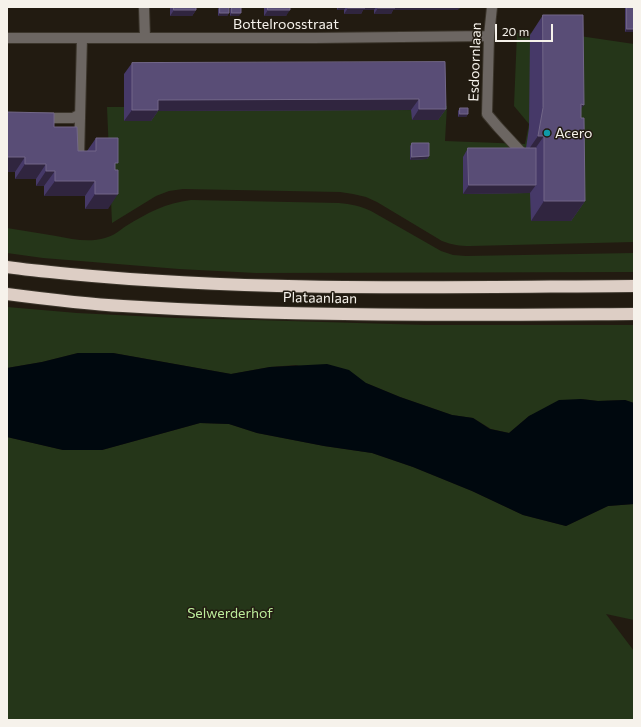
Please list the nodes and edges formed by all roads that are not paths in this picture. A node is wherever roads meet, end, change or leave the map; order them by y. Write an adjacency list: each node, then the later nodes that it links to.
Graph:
1 (144, 7): 6 (street)
2 (492, 7): 3 (street, Esdoornlaan)
3 (489, 36): 6 (street, Bottelroosstraat); 9 (street, Esdoornlaan)
4 (7, 38): 5 (street, Bottelroosstraat)
5 (82, 38): 6 (street, Bottelroosstraat); 7 (street)
6 (145, 38)
7 (80, 114): 8 (street); 10 (street)
8 (29, 118)
9 (522, 153)
10 (79, 158)
11 (7, 267): 12 (highway, Plataanlaan)
12 (634, 286)
13 (7, 294): 14 (highway, Plataanlaan)
14 (634, 314)

